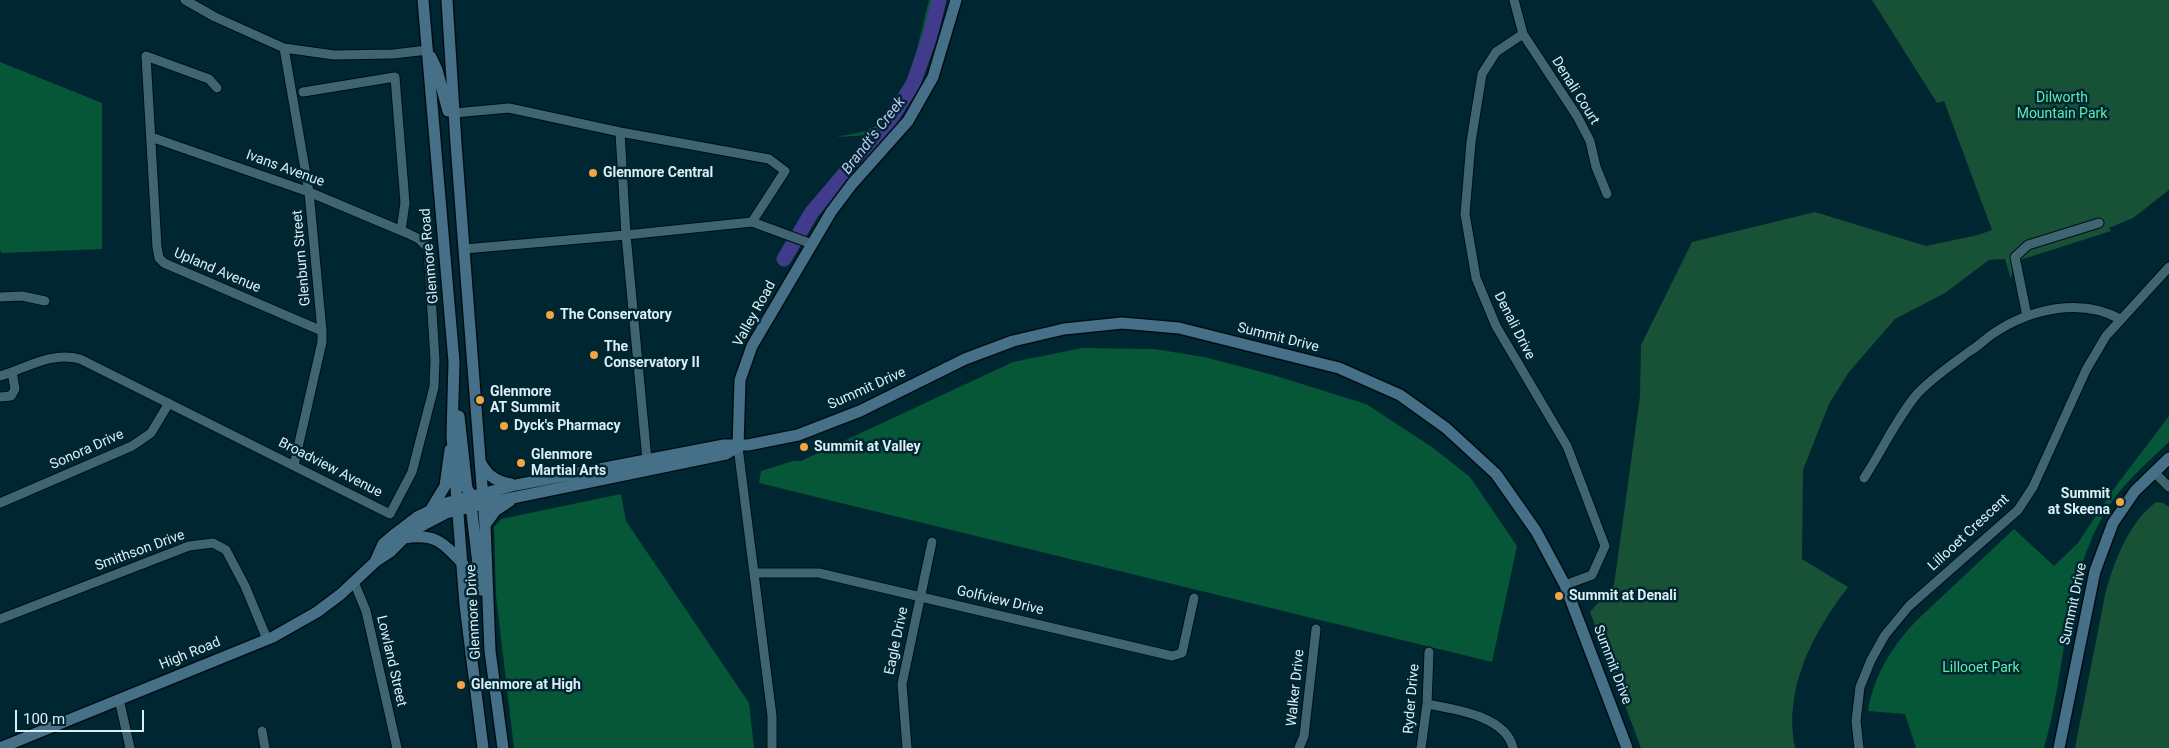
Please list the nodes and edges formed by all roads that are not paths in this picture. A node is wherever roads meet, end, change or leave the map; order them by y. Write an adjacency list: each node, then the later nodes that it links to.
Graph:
1 (185, 0): 7 (street)
2 (423, 0): 8 (main road, Glenmore Road)
3 (447, 0): 11 (main road)
4 (956, 0): 21 (main road, Valley Road)
5 (1514, 0): 6 (street)
6 (1523, 34): 16 (street, Denali Court); 56 (street, Denali Drive)
7 (284, 48): 8 (street); 15 (street, Glenburn Street)
8 (428, 50): 14 (main road); 29 (main road, Glenmore Road)
9 (217, 88): 13 (street)
10 (303, 92): 19 (street)
11 (454, 112): 12 (street); 14 (main road)
12 (620, 132): 17 (street); 20 (street)
13 (150, 137): 15 (street, Ivans Avenue); 28 (street, Upland Avenue)
14 (456, 144): 22 (main road)
15 (309, 192): 19 (street, Ivans Avenue); 28 (street, Glenburn Street)
16 (1607, 194)
17 (752, 222): 20 (street); 21 (street)
18 (2099, 223): 26 (street)
19 (405, 232): 39 (street, Broadview Avenue)
20 (626, 235): 22 (street); 38 (street)
21 (812, 244): 35 (main road, Valley Road)
22 (464, 249): 36 (main road)
23 (2169, 267): 27 (street, Lillooet Crescent)
24 (0, 297): 25 (street)
25 (44, 300)
26 (2027, 316): 27 (street); 41 (street)
27 (2120, 319): 79 (street, Lillooet Crescent)
28 (322, 331): 39 (street, Glenburn Street)
29 (454, 362): 34 (main road, Glenmore Road); 44 (main road)
30 (12, 372): 31 (street, Broadview Avenue); 32 (street); 33 (street, Broadview Avenue)
31 (0, 376)
32 (0, 397)
33 (169, 403): 39 (street, Broadview Avenue); 46 (street, Sonora Drive)
34 (452, 436): 47 (main road, Glenmore Road); 48 (main road)
35 (738, 447): 38 (main road, Summit Drive); 45 (main road, Summit Drive); 54 (street, Valley Road); 56 (main road, Summit Drive)
36 (478, 457): 42 (main road); 44 (main road)
37 (2169, 458): 40 (main road, Summit Drive)
38 (647, 460): 42 (main road, Summit Drive)
39 (294, 465)
40 (2154, 472): 43 (street); 80 (main road, Summit Drive)
41 (1864, 478)
42 (516, 484): 44 (main road, Summit Drive)
43 (2169, 487)
44 (479, 497): 45 (main road, Summit Drive); 47 (main road, Summit Drive); 49 (main road, Glenmore Drive)
45 (518, 497): 49 (main road)
46 (0, 503)
47 (462, 505): 48 (main road, High Road); 50 (main road, High Road); 53 (main road, Glenmore Drive); 62 (main road)
48 (431, 509): 52 (main road, High Road)
49 (485, 526): 62 (main road, Glenmore Drive)
50 (403, 539): 52 (main road, High Road); 53 (main road)
51 (932, 542): 57 (street, Eagle Drive)
52 (375, 562): 55 (main road, High Road)
53 (463, 564): 71 (main road, Glenmore Drive)
54 (754, 573): 57 (street, Golfview Drive); 73 (street, Valley Road)
55 (354, 582): 61 (main road, High Road); 70 (street, Lowland Street)
56 (1565, 586): 78 (main road, Summit Drive)
57 (921, 597): 58 (street, Golfview Drive); 74 (street, Eagle Drive)
58 (1194, 598)
59 (0, 619): 61 (street, Smithson Drive)
60 (1316, 629): 75 (street, Walker Drive)
61 (267, 639): 64 (main road, High Road)
62 (490, 651): 72 (main road, Glenmore Drive)
63 (1429, 652): 65 (street, Ryder Drive)
64 (119, 699): 67 (main road, High Road); 68 (street)
65 (1427, 704): 76 (street, Ryder Drive); 77 (street)
66 (262, 731): 69 (street)
67 (0, 748)
68 (130, 748)
69 (265, 748)
70 (397, 748)
71 (483, 748)
72 (503, 748)
73 (772, 748)
74 (906, 748)
75 (1299, 748)
76 (1421, 748)
77 (1513, 748)
78 (1627, 748)
79 (1859, 748)
80 (2058, 748)

